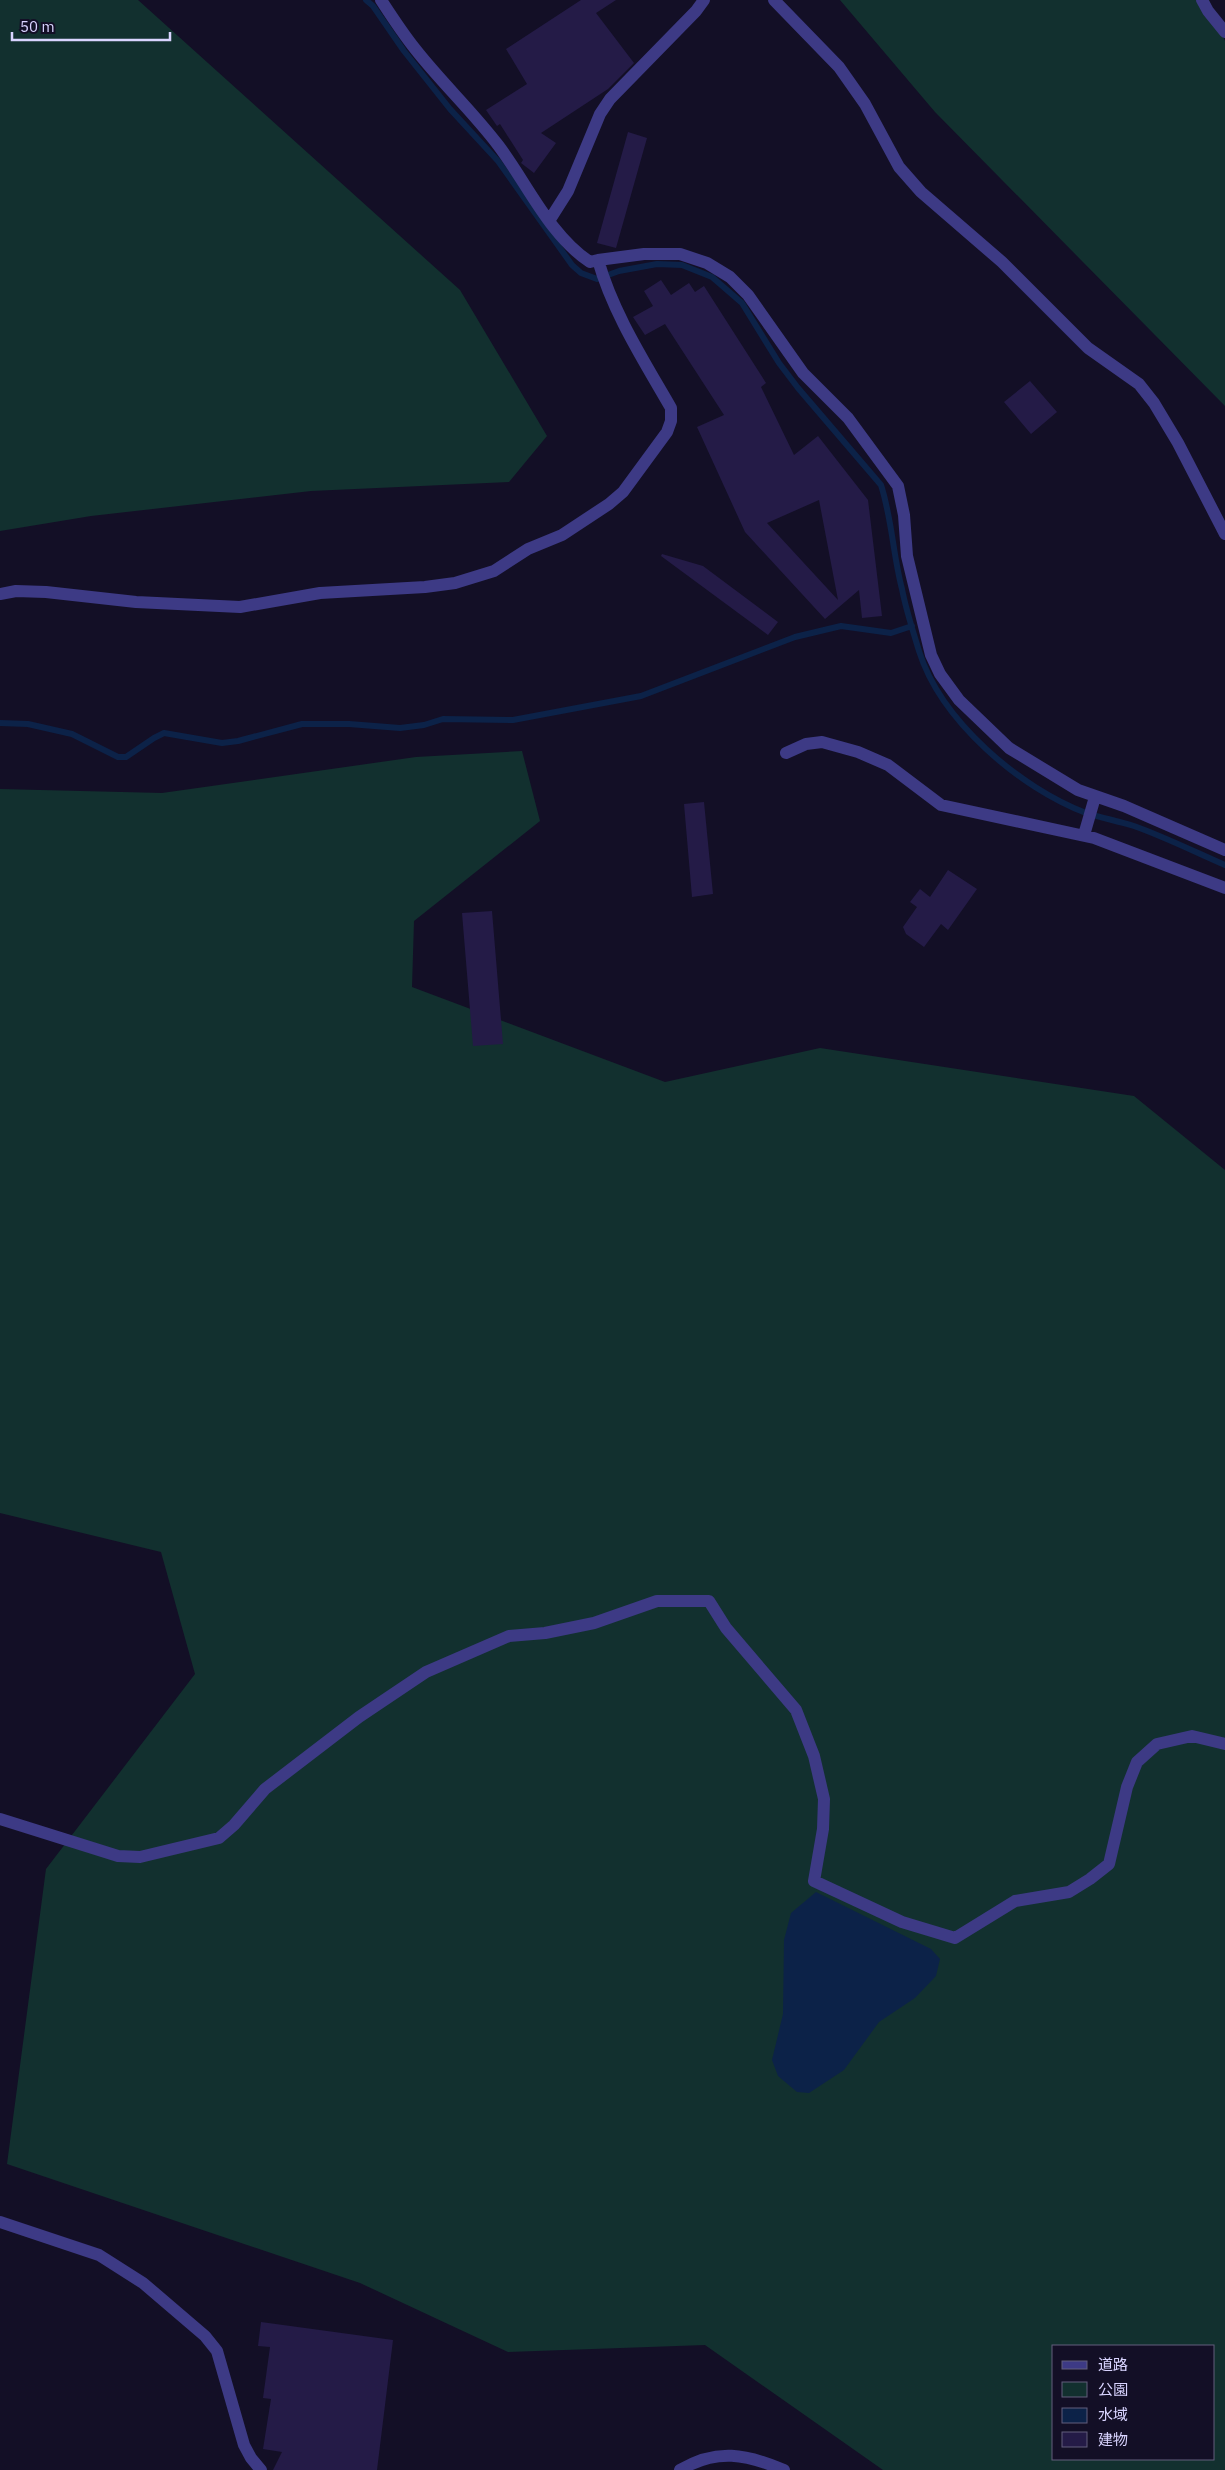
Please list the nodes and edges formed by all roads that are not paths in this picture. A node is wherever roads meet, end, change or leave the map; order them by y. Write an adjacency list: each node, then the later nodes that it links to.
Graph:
1 (380, 0): 6 (street)
2 (704, 0): 6 (street)
3 (774, 0): 8 (street)
4 (1202, 0): 5 (street)
5 (1225, 32)
6 (549, 221): 7 (street)
7 (599, 266): 9 (street); 11 (street)
8 (1225, 534)
9 (0, 594)
10 (786, 753): 12 (street)
11 (1094, 802): 12 (street); 13 (street)
12 (1084, 835): 14 (street)
13 (1225, 850)
14 (1225, 888)
15 (1225, 1744): 16 (street)
16 (0, 1819)
17 (0, 2222): 18 (street)
18 (261, 2470)
19 (680, 2470): 20 (street)
20 (784, 2470)

